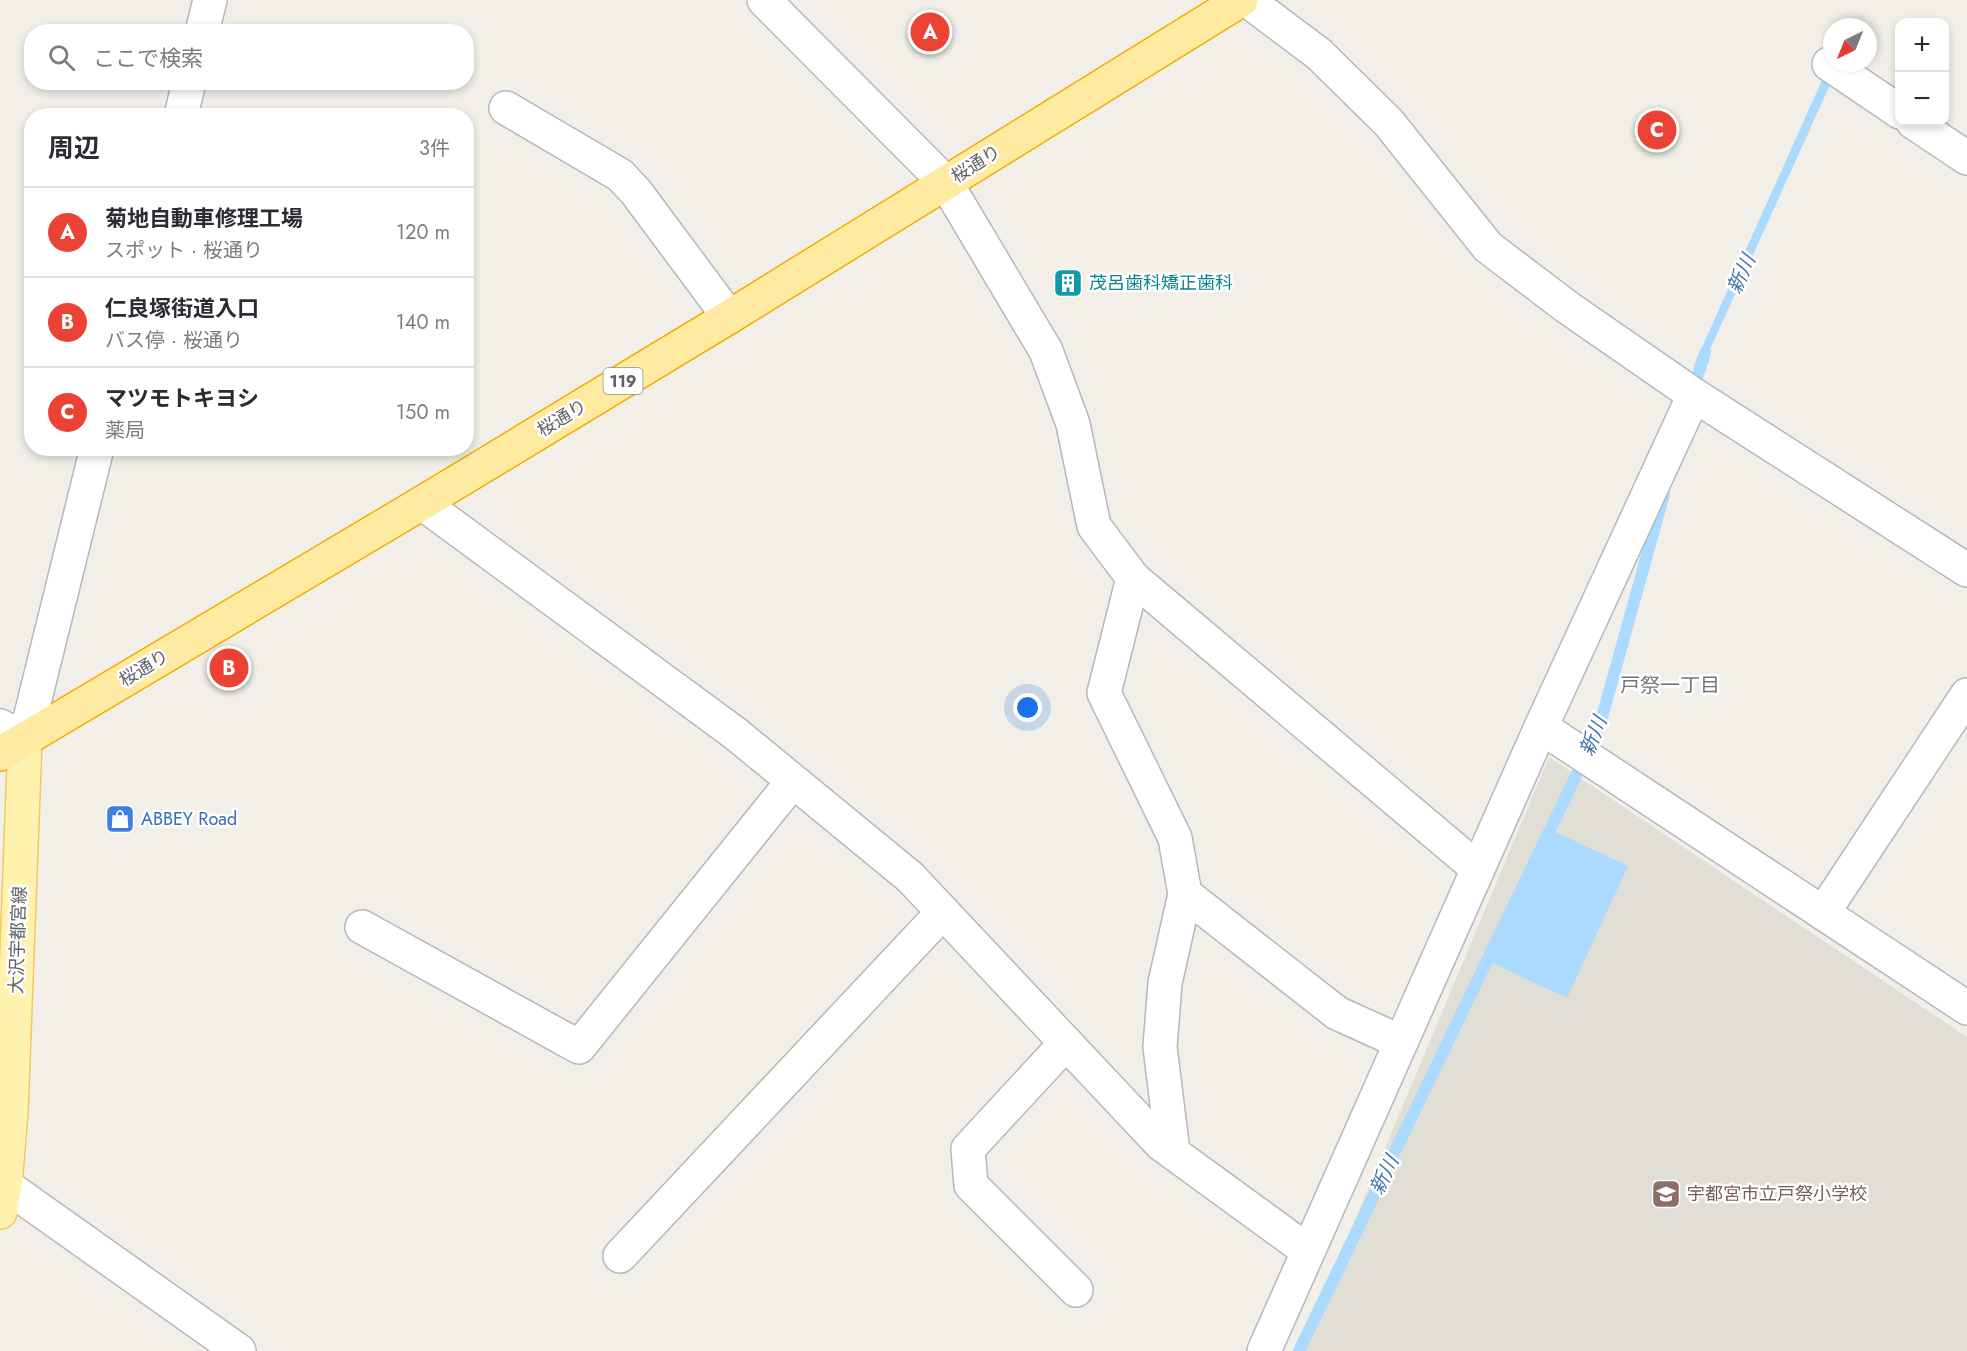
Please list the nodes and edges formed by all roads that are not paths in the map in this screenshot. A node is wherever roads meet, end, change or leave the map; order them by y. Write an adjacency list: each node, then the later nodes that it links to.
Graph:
1 (210, 0): 5 (street)
2 (764, 0): 13 (street)
3 (1242, 0): 13 (highway, 桜通り / 119)
4 (1247, 0): 15 (street)
5 (204, 24)
6 (1841, 72): 10 (street)
7 (187, 90): 8 (street)
8 (183, 108)
9 (506, 108): 14 (street)
10 (1895, 109)
11 (1919, 126): 12 (street)
12 (1967, 158)
13 (946, 183): 14 (highway, 桜通り / 119); 19 (street)
14 (729, 317): 17 (highway, 桜通り / 119)
15 (1694, 395): 18 (street); 21 (street)
16 (95, 456): 22 (street)
17 (422, 503): 22 (highway, 桜通り / 119); 23 (street)
18 (1967, 570)
19 (1133, 578): 24 (street); 25 (street)
20 (1967, 695): 27 (street)
21 (1541, 727): 24 (street); 27 (street)
22 (8, 740): 32 (main road, 大沢宇都宮線)
23 (794, 781): 26 (street); 28 (street)
24 (1478, 869): 30 (street)
25 (1185, 894): 30 (street); 33 (street)
26 (943, 912): 31 (street); 36 (street)
27 (1823, 914): 29 (street)
28 (362, 927)
29 (1967, 1008)
30 (1401, 1042): 35 (street)
31 (1066, 1043): 33 (street); 37 (street)
32 (6, 1110): 34 (main road, 大沢宇都宮線)
33 (1173, 1152): 35 (street)
34 (2, 1199): 38 (street)
35 (1308, 1251): 39 (street)
36 (620, 1256)
37 (1076, 1290)
38 (239, 1351)
39 (1264, 1351)

